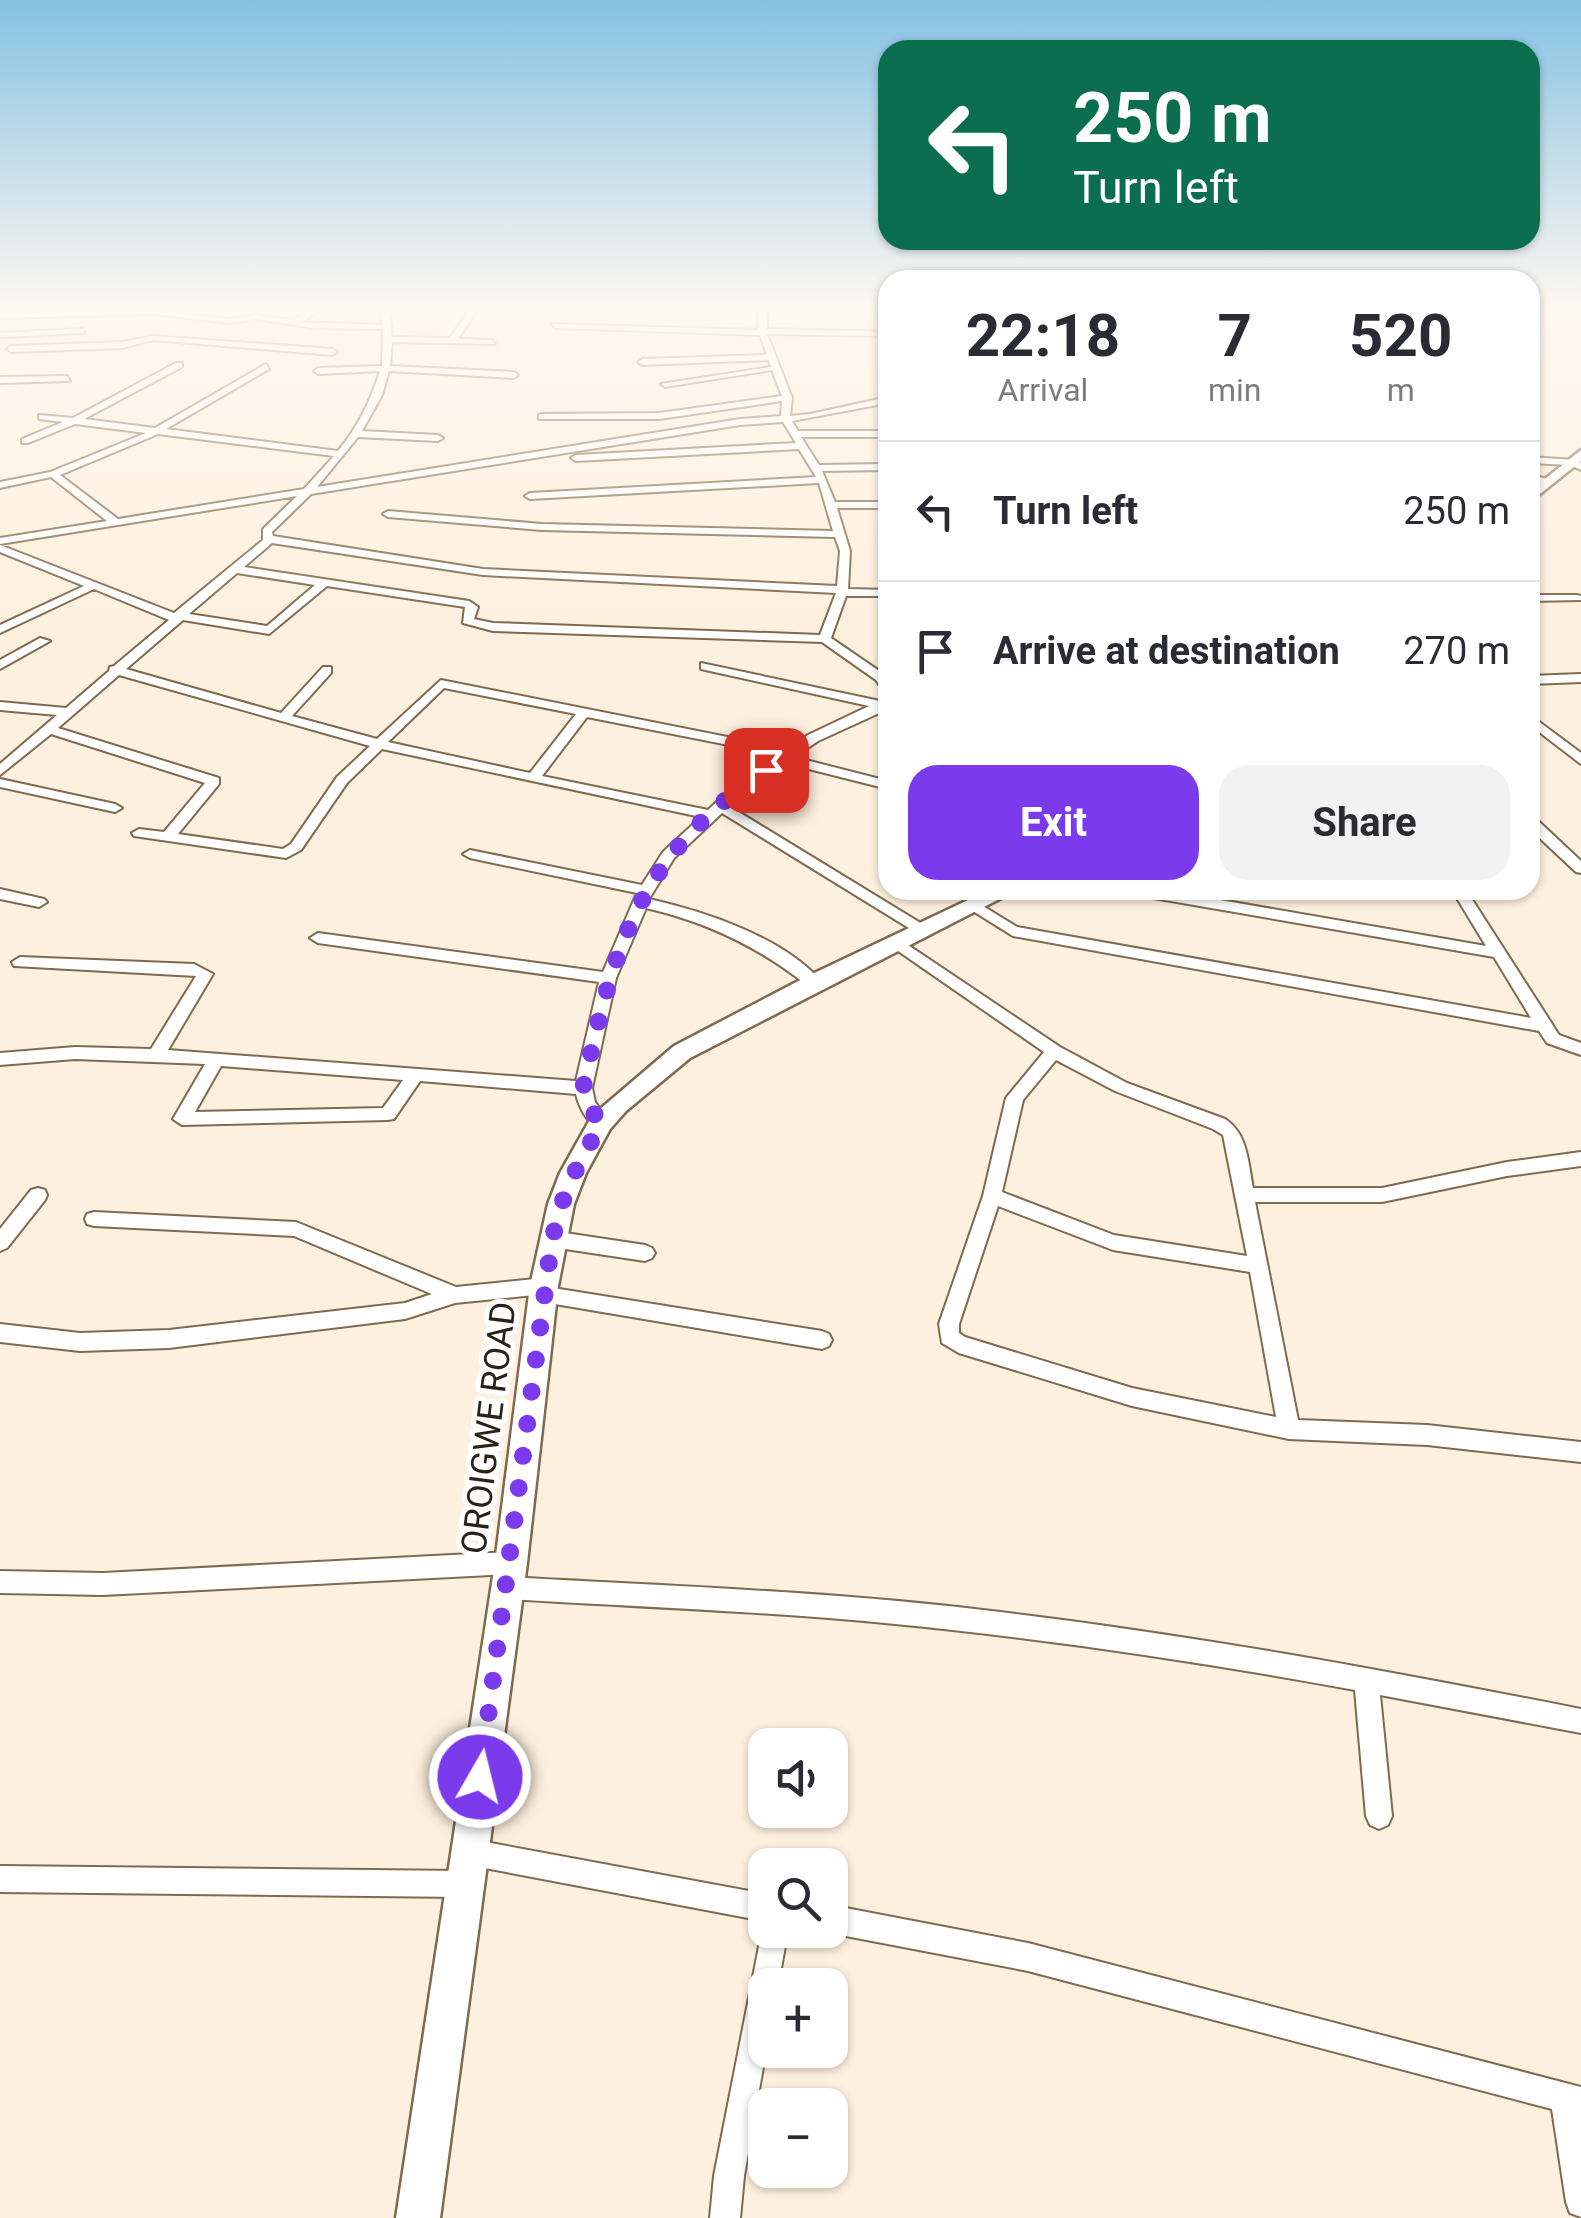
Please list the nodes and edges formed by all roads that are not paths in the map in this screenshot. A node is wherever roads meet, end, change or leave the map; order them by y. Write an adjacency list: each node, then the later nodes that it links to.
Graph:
1 (92, 412): 10 (street)
2 (189, 412): 11 (street)
3 (366, 412): 12 (street)
4 (692, 412): 7 (street)
5 (786, 412): 9 (street)
6 (839, 412): 9 (street)
7 (542, 416)
8 (42, 417): 10 (street)
9 (785, 418): 13 (street); 30 (street)
10 (72, 422): 11 (street); 16 (street)
11 (153, 432): 18 (street); 24 (street)
12 (356, 434): 15 (street); 18 (street)
13 (794, 434): 14 (street); 17 (street)
14 (878, 434)
15 (438, 438)
16 (25, 441)
17 (801, 446): 19 (street); 23 (street)
18 (342, 454): 30 (street)
19 (576, 458)
20 (1540, 460): 21 (street)
21 (1578, 461): 27 (street)
22 (878, 466): 23 (street)
23 (815, 468): 25 (street)
24 (54, 474): 28 (street); 35 (street)
25 (823, 480): 31 (street); 32 (street)
26 (1540, 480): 27 (street)
27 (1548, 482): 29 (street)
28 (0, 485)
29 (1540, 489)
30 (310, 491): 35 (street); 37 (street)
31 (530, 496)
32 (833, 505): 33 (street); 36 (street)
33 (878, 505)
34 (388, 514): 36 (street)
35 (113, 520): 38 (street)
36 (840, 534): 43 (street)
37 (269, 539): 40 (street); 43 (street)
38 (0, 541)
39 (0, 548): 42 (street)
40 (233, 568): 41 (street); 47 (street)
41 (324, 582): 47 (street); 49 (street)
42 (90, 587): 47 (street); 48 (street)
43 (842, 592): 44 (street); 49 (street)
44 (878, 593)
45 (1540, 598): 46 (street)
46 (1578, 598)
47 (176, 617): 53 (street)
48 (0, 629)
49 (825, 638): 55 (street)
50 (44, 641): 51 (street)
51 (0, 665)
52 (704, 666): 58 (street)
53 (114, 670): 61 (street); 63 (street)
54 (327, 670): 63 (street)
55 (878, 677)
56 (1581, 678): 57 (street)
57 (1540, 680)
58 (878, 699)
59 (878, 705): 67 (street)
60 (0, 706): 61 (street)
61 (66, 712): 65 (street)
62 (584, 712): 66 (street); 67 (street); 70 (street)
63 (286, 716): 66 (street)
64 (1540, 727): 68 (street)
65 (47, 729): 69 (street); 77 (street)
66 (381, 744): 70 (street); 77 (street)
67 (787, 755): 71 (street); 74 (street)
68 (1581, 760)
69 (0, 772)
70 (534, 777): 74 (street)
71 (878, 782)
72 (0, 784): 73 (street)
73 (115, 808)
74 (715, 810): 81 (street); 87 (street)
75 (1540, 830): 79 (street)
76 (139, 832): 77 (street)
77 (168, 837)
78 (470, 854): 81 (street)
79 (1581, 869)
80 (0, 894): 85 (street)
81 (643, 896): 91 (street); 92 (street)
82 (985, 900): 86 (street, OROIGWE ROAD)
83 (1193, 900): 89 (street)
84 (1465, 900): 89 (street)
85 (39, 902)
86 (972, 906): 87 (street, OROIGWE ROAD); 93 (street)
87 (909, 936): 92 (street, OROIGWE ROAD); 95 (street)
88 (318, 938): 91 (street)
89 (1498, 953): 93 (street)
90 (20, 962): 96 (street)
91 (608, 978): 100 (street)
92 (814, 982): 101 (street, OROIGWE ROAD)
93 (1544, 1026): 94 (street)
94 (1581, 1050)
95 (1054, 1052): 103 (street); 105 (street)
96 (156, 1055): 97 (street); 98 (street)
97 (216, 1058): 99 (street); 99 (street)
98 (0, 1059)
99 (417, 1072): 100 (street)
100 (583, 1088): 101 (street)
101 (601, 1123): 107 (street, OROIGWE ROAD)
102 (1581, 1159): 103 (street)
103 (1246, 1194): 110 (street)
104 (38, 1195): 108 (street)
105 (992, 1196): 110 (street); 115 (street)
106 (94, 1219): 112 (street)
107 (552, 1239): 109 (street); 111 (street, OROIGWE ROAD)
108 (0, 1243)
109 (644, 1253)
110 (1257, 1266): 115 (street)
111 (544, 1290): 112 (street); 114 (street); 117 (street, OROIGWE ROAD)
112 (455, 1295): 113 (street)
113 (0, 1333)
114 (822, 1340)
115 (1289, 1430): 116 (street)
116 (1581, 1452)
117 (509, 1576): 118 (street); 119 (street); 122 (street, OROIGWE ROAD)
118 (0, 1582)
119 (1366, 1679): 120 (street); 121 (street)
120 (1581, 1721)
121 (1380, 1816)
122 (468, 1852): 124 (street, OROIGWE ROAD); 125 (street)
123 (0, 1879): 124 (street)
124 (463, 1884): 130 (street, OROIGWE ROAD)
125 (748, 1905)
126 (848, 1922): 128 (street)
127 (771, 1948): 131 (street)
128 (1573, 2100): 129 (street)
129 (1581, 2202)
130 (418, 2218)
131 (724, 2218)

